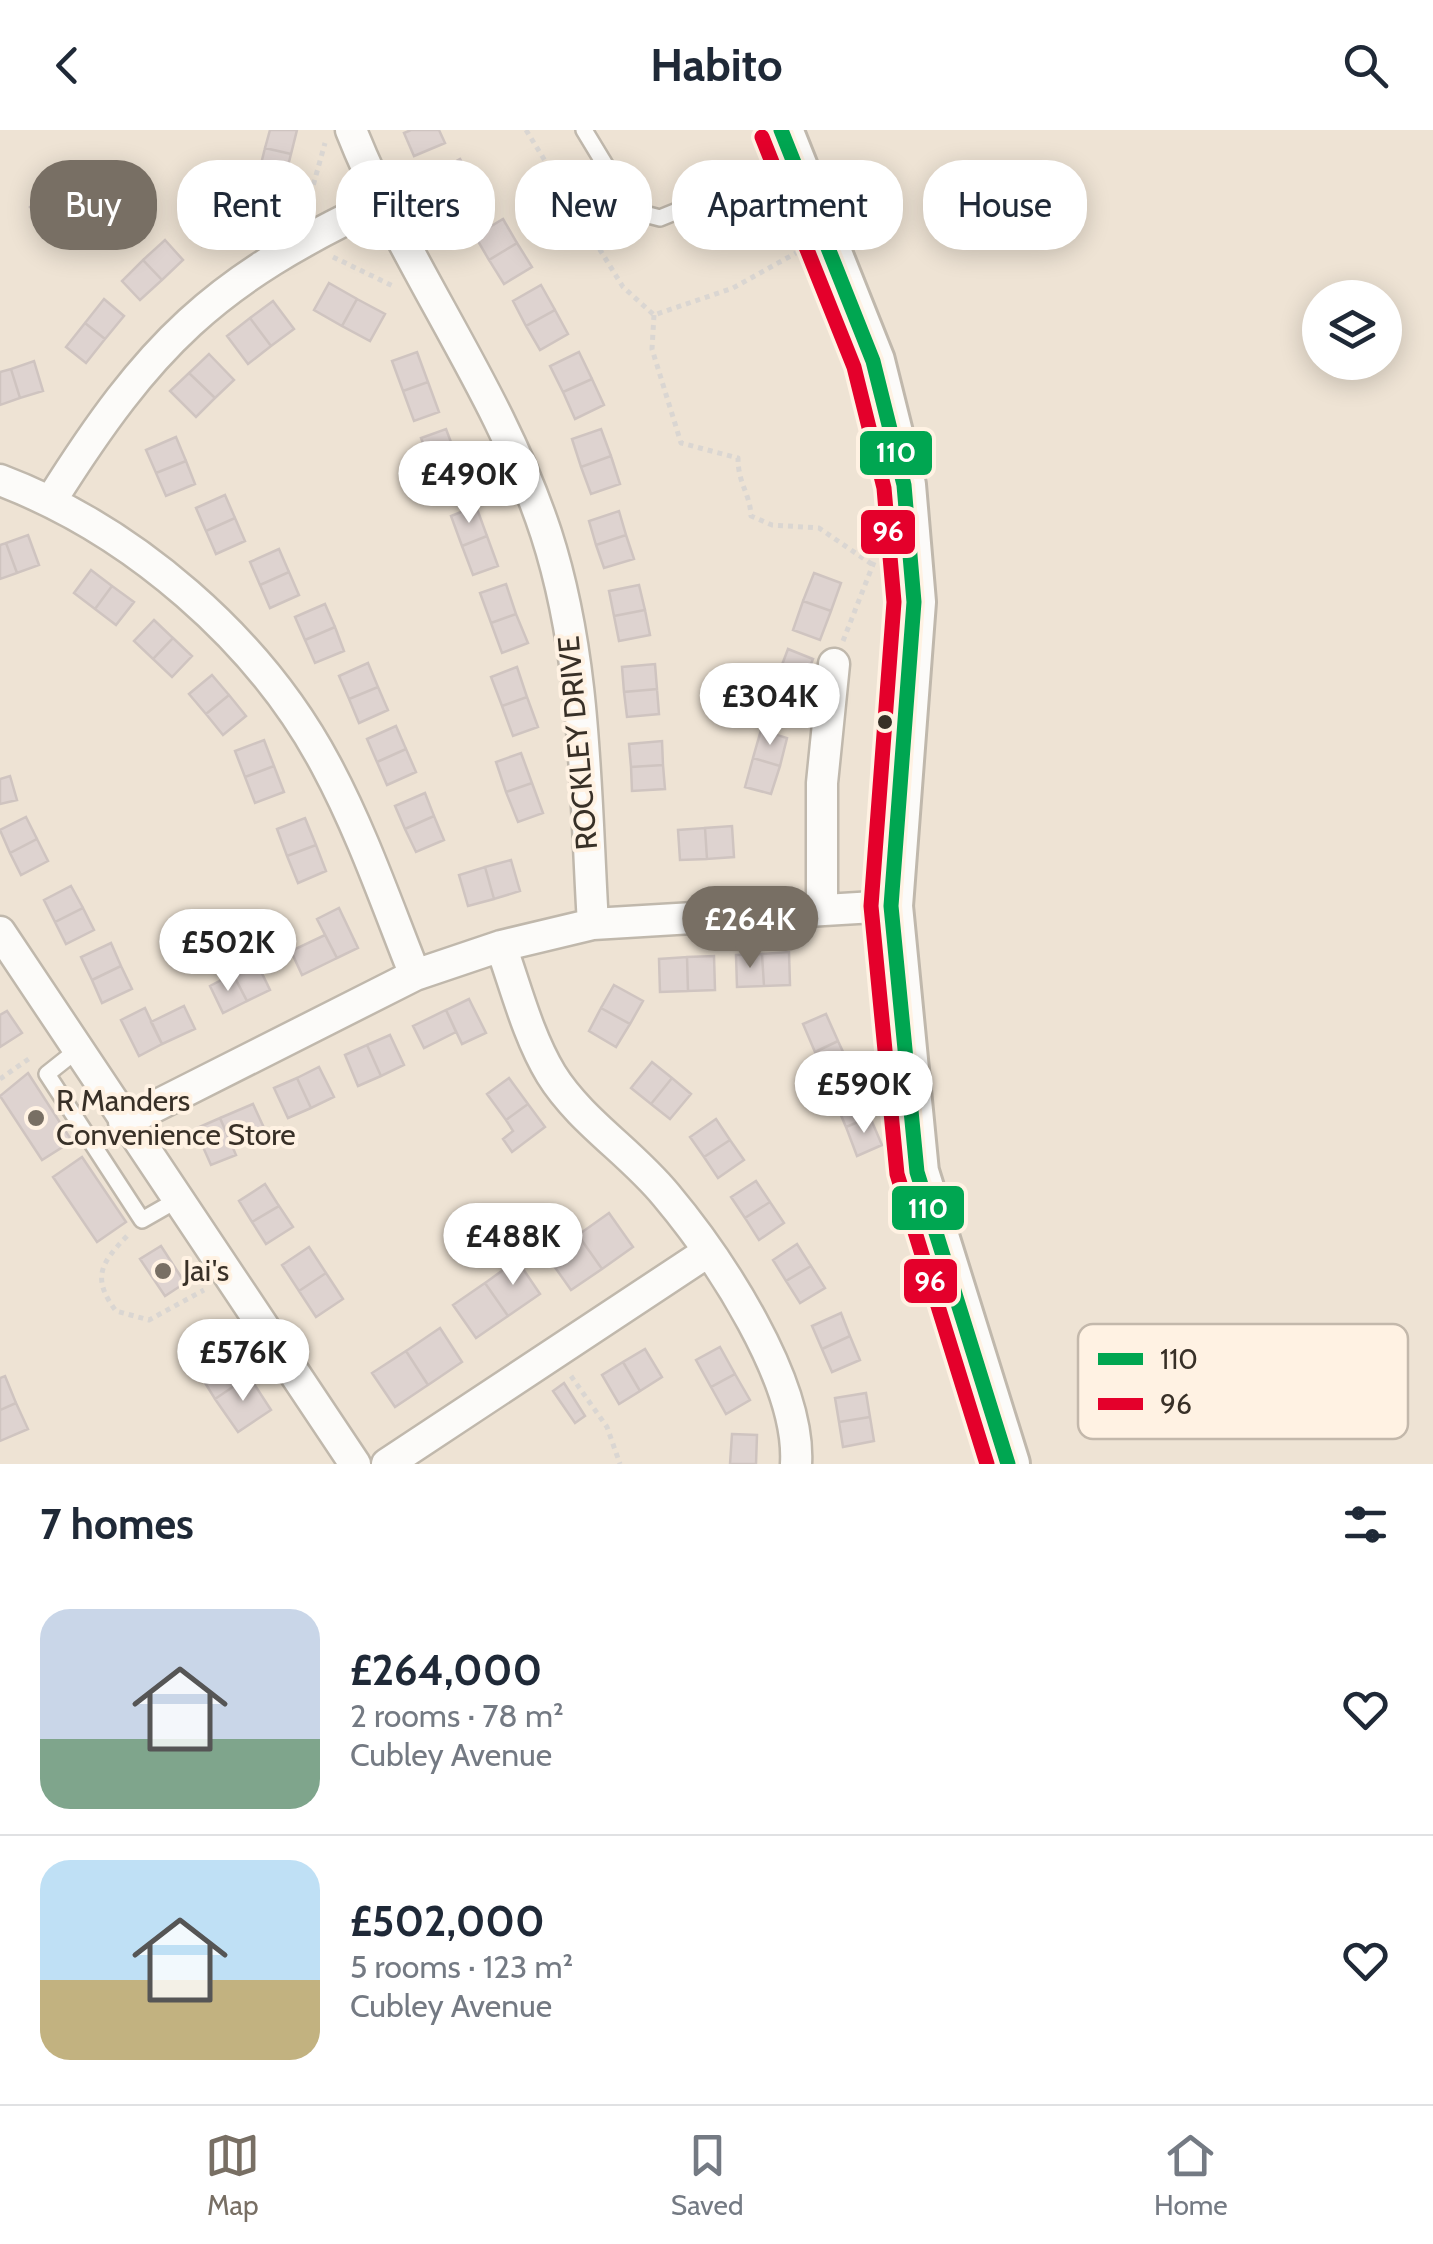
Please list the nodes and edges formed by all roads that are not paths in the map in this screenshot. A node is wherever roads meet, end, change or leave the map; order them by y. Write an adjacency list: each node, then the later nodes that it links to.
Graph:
1 (352, 130): 4 (street, ROCKLEY DRIVE)
2 (584, 130): 3 (lane)
3 (788, 147): 10 (street)
4 (364, 160)
5 (336, 223): 8 (street)
6 (406, 250): 12 (street, ROCKLEY DRIVE)
7 (0, 480): 8 (street)
8 (52, 500): 15 (street)
9 (834, 664): 11 (street)
10 (890, 906): 11 (street); 23 (street)
11 (822, 909): 12 (street)
12 (593, 924): 14 (street)
13 (0, 932): 16 (street)
14 (502, 946): 15 (street); 19 (street)
15 (415, 975): 17 (street)
16 (76, 1051): 17 (street); 18 (lane)
17 (124, 1122): 18 (street)
18 (177, 1200): 20 (street)
19 (706, 1253): 21 (street); 22 (street)
20 (356, 1464)
21 (387, 1464)
22 (796, 1464)
23 (1008, 1464)

